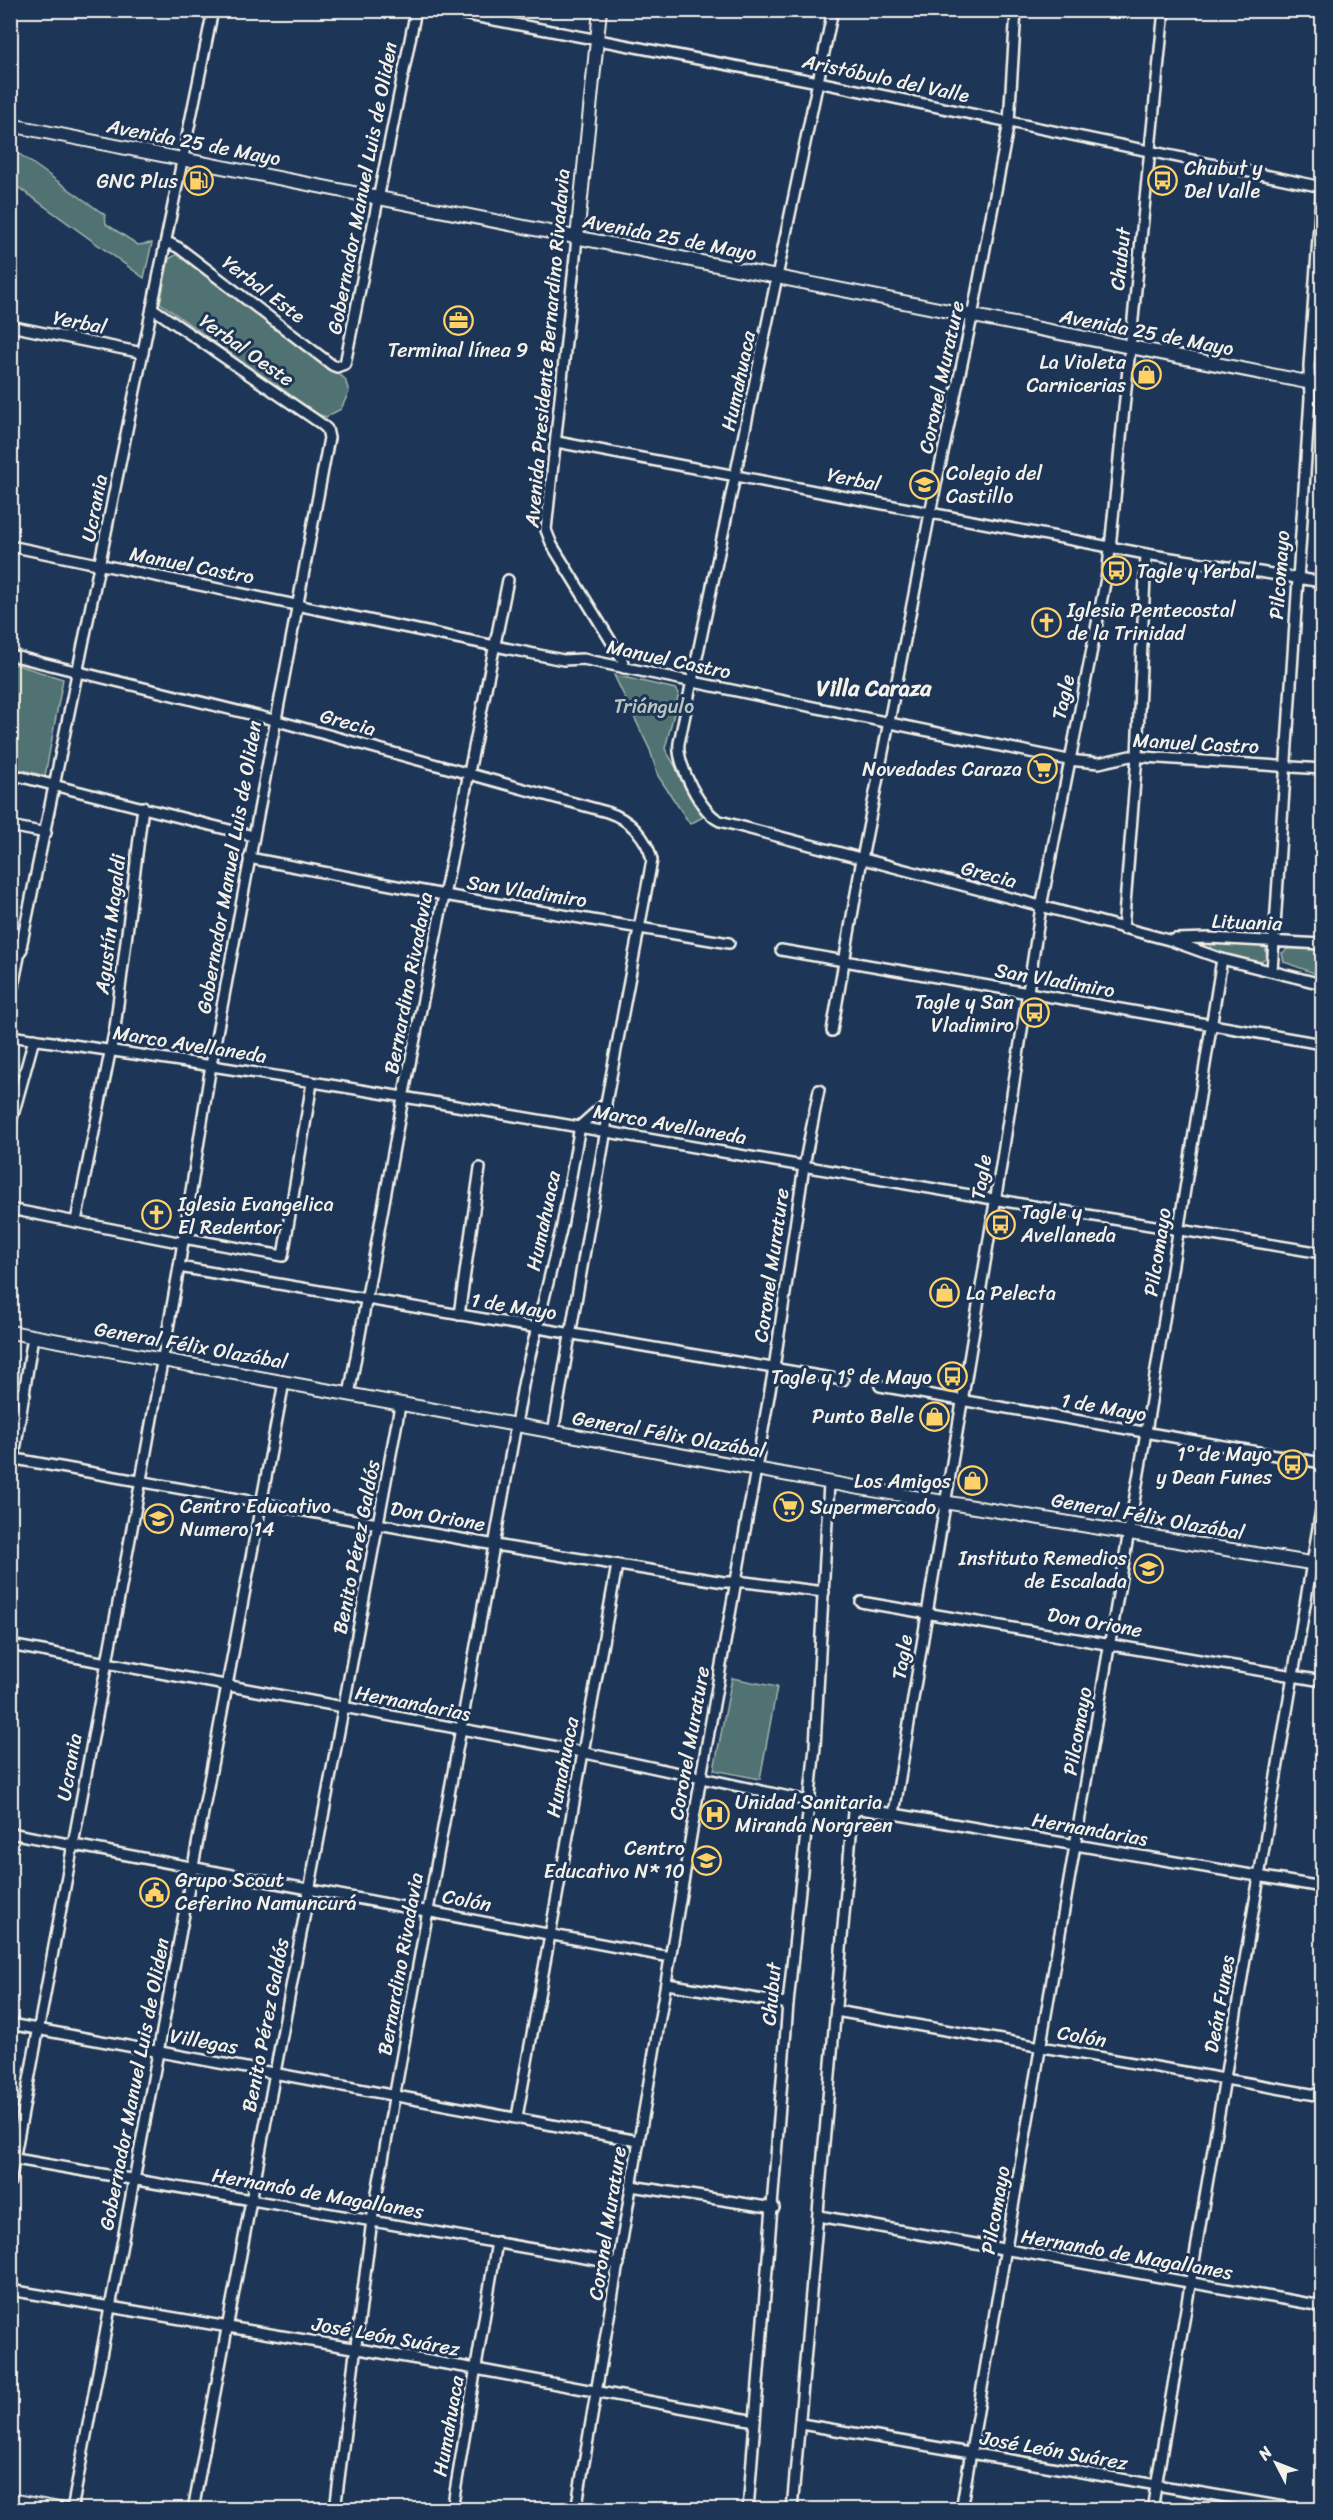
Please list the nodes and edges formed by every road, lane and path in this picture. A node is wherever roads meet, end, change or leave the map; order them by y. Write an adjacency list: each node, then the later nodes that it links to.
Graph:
1 (213, 10): 13 (street, Ucrania)
2 (416, 10): 16 (street, Gobernador Manuel Luis de Oliden)
3 (442, 10): 8 (street, Aristóbulo del Valle)
4 (600, 10): 8 (street, Avenida Presidente Bernardino Rivadavia)
5 (833, 10): 9 (street, Humahuaca)
6 (1016, 10): 10 (street, Coronel Murature)
7 (1164, 10): 12 (street, Chubut)
8 (597, 40): 9 (street, Aristóbulo del Valle); 17 (street, Avenida Presidente Bernardino Rivadavia)
9 (818, 82): 10 (street, Aristóbulo del Valle); 19 (street, Humahuaca)
10 (1009, 122): 12 (street, Aristóbulo del Valle); 21 (street, Coronel Murature)
11 (10, 125): 13 (street, Avenida 25 de Mayo)
12 (1151, 152): 15 (street, Aristóbulo del Valle); 23 (street, Chubut)
13 (183, 160): 16 (street, Avenida 25 de Mayo); 18 (street, Ucrania)
14 (1323, 182): 15 (street, Pilcomayo)
15 (1322, 187): 26 (street, Pilcomayo)
16 (378, 197): 17 (street, Avenida 25 de Mayo); 25 (street, Gobernador Manuel Luis de Oliden)
17 (577, 238): 19 (street, Avenida 25 de Mayo); 29 (street, Avenida Presidente Bernardino Rivadavia)
18 (167, 242): 20 (street, Ucrania); 25 (street, Yerbal Este)
19 (779, 278): 21 (street, Avenida 25 de Mayo); 30 (street, Humahuaca)
20 (152, 308): 24 (street, Ucrania); 28 (street, Yerbal Oeste)
21 (972, 317): 23 (street, Avenida 25 de Mayo); 31 (street, Coronel Murature)
22 (10, 327): 24 (street, Yerbal)
23 (1130, 348): 26 (street, Avenida 25 de Mayo); 33 (street, Chubut)
24 (143, 353): 35 (street, Ucrania)
25 (338, 367)
26 (1309, 383): 27 (street, Avenida 25 de Mayo); 36 (street, Pilcomayo)
27 (1323, 386)
28 (320, 423): 39 (street, Gobernador Manuel Luis de Oliden)
29 (557, 442): 30 (street, Yerbal); 42 (street, Avenida Presidente Bernardino Rivadavia)
30 (735, 474): 31 (street, Yerbal); 44 (street, Humahuaca)
31 (930, 513): 33 (street, Yerbal); 46 (street, Coronel Murature)
32 (10, 546): 35 (street, Manuel Castro)
33 (1111, 548): 34 (street, Yerbal); 49 (street, Tagle)
34 (1146, 554): 36 (street, Yerbal); 47 (street)
35 (100, 565): 39 (street, Manuel Castro); 43 (street, Ucrania)
36 (1296, 579): 38 (street, Yerbal); 50 (street, Pilcomayo)
37 (508, 580): 40 (street, Bernardino Rivadavia)
38 (1323, 582)
39 (296, 605): 40 (street, Manuel Castro); 45 (street, Gobernador Manuel Luis de Oliden)
40 (495, 645): 42 (street, Manuel Castro); 53 (street, Bernardino Rivadavia)
41 (10, 656): 43 (street, Grecia)
42 (624, 668): 44 (street, Manuel Castro)
43 (79, 672): 45 (street, Grecia); 54 (street, Ucrania)
44 (692, 684): 46 (street, Manuel Castro); 48 (street, Humahuaca)
45 (274, 720): 53 (street, Grecia); 58 (street, Gobernador Manuel Luis de Oliden)
46 (888, 723): 49 (street, Manuel Castro); 60 (street, Coronel Murature)
47 (1137, 756): 49 (street, Manuel Castro); 50 (street, Manuel Castro); 64 (street)
48 (678, 759): 60 (street, Grecia)
49 (1068, 760): 62 (street, Tagle)
50 (1287, 767): 51 (street, Manuel Castro); 66 (street, Pilcomayo)
51 (1323, 769)
52 (10, 774): 54 (street)
53 (469, 774): 61 (street, Bernardino Rivadavia); 63 (street, Grecia)
54 (56, 784): 55 (street); 57 (street, Ucrania)
55 (143, 807): 58 (street); 84 (street, Agustín Magaldi)
56 (10, 826): 57 (street)
57 (46, 833): 70 (street, Ucrania)
58 (253, 836): 59 (street, Gobernador Manuel Luis de Oliden)
59 (249, 858): 61 (street, San Vladimiro); 85 (street, Gobernador Manuel Luis de Oliden)
60 (861, 859): 62 (street, Grecia); 73 (street, Coronel Murature)
61 (444, 895): 63 (street, San Vladimiro); 88 (street, Bernardino Rivadavia)
62 (1041, 907): 64 (street, Grecia); 77 (street, Tagle)
63 (641, 927): 67 (street, San Vladimiro); 89 (street)
64 (1123, 929): 65 (street, Grecia)
65 (1169, 940): 66 (street, Lituania); 72 (street, Grecia)
66 (1275, 942): 68 (street, Lituania); 74 (street, Pilcomayo)
67 (729, 943)
68 (1323, 944)
69 (10, 945): 70 (street)
70 (22, 949): 76 (street, Ucrania)
71 (781, 950): 73 (street, San Vladimiro)
72 (1222, 958): 74 (street, Grecia); 79 (street, Pilcomayo)
73 (844, 962): 77 (street, San Vladimiro); 80 (street, Coronel Murature)
74 (1272, 971): 75 (street, Grecia)
75 (1323, 984)
76 (11, 990): 78 (street, Ucrania)
77 (1028, 994): 79 (street, San Vladimiro); 95 (street, Tagle)
78 (10, 1012)
79 (1212, 1024): 83 (street, San Vladimiro); 98 (street, Pilcomayo)
80 (832, 1031)
81 (10, 1036): 82 (street, Marco Avellaneda)
82 (34, 1039): 84 (street, Marco Avellaneda); 90 (street)
83 (1323, 1044)
84 (111, 1049): 85 (street, Marco Avellaneda); 97 (street, Agustín Magaldi)
85 (211, 1065): 86 (street, Marco Avellaneda); 99 (street, Gobernador Manuel Luis de Oliden)
86 (312, 1083): 88 (street, Marco Avellaneda); 99 (street)
87 (819, 1090): 93 (street, Coronel Murature)
88 (403, 1098): 91 (street, Marco Avellaneda); 102 (street, Bernardino Rivadavia)
89 (606, 1103): 91 (street); 92 (street)
90 (10, 1126)
91 (580, 1126): 92 (street, Marco Avellaneda); 104 (street, Humahuaca)
92 (606, 1130): 93 (street, Marco Avellaneda); 106 (street)
93 (804, 1166): 95 (street, Marco Avellaneda); 109 (street, Coronel Murature)
94 (480, 1168): 103 (street)
95 (995, 1199): 98 (street, Marco Avellaneda); 116 (street, Tagle)
96 (10, 1209): 97 (street)
97 (76, 1221): 99 (street)
98 (1179, 1229): 100 (street, Marco Avellaneda); 119 (street, Pilcomayo)
99 (183, 1240): 101 (street, Gobernador Manuel Luis de Oliden)
100 (1323, 1253)
101 (179, 1268): 102 (street, 1 de Mayo); 108 (street, Gobernador Manuel Luis de Oliden)
102 (368, 1299): 103 (street, 1 de Mayo); 115 (street, Bernardino Rivadavia)
103 (459, 1315): 104 (street, 1 de Mayo)
104 (537, 1329): 106 (street, 1 de Mayo); 118 (street, Humahuaca)
105 (10, 1332): 107 (street, General Félix Olazábal)
106 (572, 1334): 109 (street, 1 de Mayo); 120 (street)
107 (33, 1336): 108 (street, General Félix Olazábal); 114 (street)
108 (162, 1359): 111 (street, General Félix Olazábal); 124 (street, Ucrania)
109 (774, 1368): 110 (street, 1 de Mayo); 123 (street, Coronel Murature)
110 (843, 1380)
111 (284, 1382): 115 (street, General Félix Olazábal); 128 (street, Gobernador Manuel Luis de Oliden)
112 (880, 1386): 116 (street, 1 de Mayo)
113 (10, 1392): 114 (street)
114 (25, 1395): 121 (street)
115 (349, 1395): 117 (street, General Félix Olazábal)
116 (963, 1401): 119 (street, 1 de Mayo); 127 (street, Tagle)
117 (400, 1406): 118 (street, General Félix Olazábal); 130 (street, Benito Pérez Galdós)
118 (516, 1427): 120 (street, General Félix Olazábal); 132 (street, Bernardino Rivadavia)
119 (1146, 1432): 122 (street, 1 de Mayo); 131 (street, Pilcomayo)
120 (553, 1433): 123 (street, General Félix Olazábal)
121 (13, 1459): 124 (street, Don Orione); 125 (street)
122 (1323, 1463)
123 (756, 1469): 126 (street, General Félix Olazábal); 135 (street, Coronel Murature)
124 (141, 1480): 128 (street, Don Orione); 141 (street, Ucrania)
125 (10, 1483)
126 (829, 1483): 127 (street, General Félix Olazábal); 136 (street, Chubut)
127 (946, 1501): 131 (street, General Félix Olazábal); 138 (street, Tagle)
128 (261, 1502): 130 (street, Don Orione); 144 (street, Gobernador Manuel Luis de Oliden)
129 (1323, 1504): 134 (street, Deán Funes)
130 (379, 1524): 132 (street, Don Orione); 145 (street, Benito Pérez Galdós)
131 (1129, 1532): 134 (street, General Félix Olazábal); 139 (street, Pilcomayo)
132 (495, 1545): 133 (street, Don Orione); 146 (street, Bernardino Rivadavia)
133 (617, 1565): 135 (street, Don Orione); 147 (street, Humahuaca)
134 (1317, 1565): 142 (street, Deán Funes)
135 (736, 1582): 136 (street, Don Orione); 148 (street, Coronel Murature)
136 (824, 1592): 149 (street, Chubut)
137 (861, 1602): 138 (street, Don Orione)
138 (927, 1613): 139 (street, Don Orione); 150 (street, Tagle)
139 (1110, 1643): 142 (street, Don Orione); 153 (street, Pilcomayo)
140 (10, 1645): 141 (street, Hernandarias)
141 (106, 1662): 144 (street, Hernandarias); 152 (street, Ucrania)
142 (1292, 1675): 143 (street, Don Orione); 155 (street, Deán Funes)
143 (1323, 1681)
144 (226, 1685): 145 (street, Hernandarias); 154 (street, Gobernador Manuel Luis de Oliden)
145 (343, 1707): 146 (street, Hernandarias); 157 (street, Benito Pérez Galdós)
146 (459, 1731): 147 (street, Hernandarias); 158 (street, Bernardino Rivadavia)
147 (583, 1752): 148 (street, Hernandarias); 159 (street, Humahuaca)
148 (701, 1777): 149 (street, Hernandarias); 160 (street, Coronel Murature)
149 (808, 1801): 162 (street, Chubut)
150 (894, 1814): 153 (street, Hernandarias); 163 (street, Hernandarias)
151 (10, 1833): 152 (street, Colón)
152 (74, 1844): 154 (street, Colón); 165 (street, Ucrania)
153 (1076, 1845): 155 (street, Hernandarias); 166 (street, Pilcomayo)
154 (193, 1867): 157 (street, Colón); 167 (street, Gobernador Manuel Luis de Oliden)
155 (1259, 1876): 156 (street, Hernandarias); 169 (street, Deán Funes)
156 (1323, 1887)
157 (310, 1889): 158 (street, Colón); 168 (street, Benito Pérez Galdós)
158 (427, 1911): 159 (street, Colón); 170 (street, Bernardino Rivadavia)
159 (549, 1934): 160 (street, Colón); 172 (street, Humahuaca)
160 (670, 1957): 161 (street, Coronel Murature)
161 (667, 1984): 162 (street); 173 (street, Coronel Murature)
162 (788, 2004): 179 (street, Chubut)
163 (836, 2011): 166 (street, Colón); 180 (street)
164 (10, 2024): 165 (street, Villegas)
165 (38, 2030): 167 (street, Villegas); 174 (street, Ucrania)
166 (1041, 2047): 169 (street, Colón); 183 (street, Pilcomayo)
167 (159, 2052): 168 (street, Villegas); 175 (street, Gobernador Manuel Luis de Oliden)
168 (275, 2072): 170 (street, Villegas); 178 (street, Benito Pérez Galdós)
169 (1224, 2080): 171 (street, Colón); 185 (street, Deán Funes)
170 (396, 2095): 172 (street, Villegas); 181 (street, Bernardino Rivadavia)
171 (1323, 2096)
172 (517, 2117): 173 (street, Villegas)
173 (638, 2140): 177 (street, Coronel Murature)
174 (13, 2158): 175 (street, Hernando de Magallanes); 176 (street, Ucrania)
175 (134, 2180): 178 (street, Hernando de Magallanes); 187 (street, Gobernador Manuel Luis de Oliden)
176 (10, 2182)
177 (631, 2186): 179 (street); 184 (street, Coronel Murature)
178 (250, 2199): 181 (street, Hernando de Magallanes); 189 (street, Benito Pérez Galdós)
179 (774, 2208): 193 (street, Chubut)
180 (819, 2216): 183 (street, Hernando de Magallanes); 194 (street)
181 (372, 2220): 182 (street, Hernando de Magallanes); 190 (street, Bernardino Rivadavia)
182 (497, 2242): 184 (street, Hernando de Magallanes); 191 (street, Humahuaca)
183 (1006, 2251): 185 (street, Hernando de Magallanes); 195 (street, Pilcomayo)
184 (619, 2264): 192 (street, Coronel Murature)
185 (1189, 2284): 188 (street, Hernando de Magallanes); 196 (street, Deán Funes)
186 (10, 2290): 187 (street, José León Suárez)
187 (110, 2306): 189 (street, José León Suárez); 199 (street, Gobernador Manuel Luis de Oliden)
188 (1323, 2306)
189 (225, 2327): 190 (street, José León Suárez); 200 (street, Benito Pérez Galdós)
190 (356, 2349): 191 (street, José León Suárez); 201 (street, Bernardino Rivadavia)
191 (476, 2369): 192 (street, José León Suárez); 202 (street, Humahuaca)
192 (596, 2392): 193 (street, José León Suárez); 203 (street, Coronel Murature)
193 (756, 2421): 204 (street, Chubut)
194 (801, 2424): 195 (street, José León Suárez); 205 (street)
195 (971, 2454): 196 (street, José León Suárez); 206 (street, Pilcomayo)
196 (1156, 2486): 207 (street, Deán Funes); 208 (street, José León Suárez)
197 (10, 2500): 198 (street)
198 (65, 2510)
199 (72, 2510)
200 (193, 2510)
201 (335, 2510)
202 (452, 2510)
203 (576, 2510)
204 (748, 2510)
205 (792, 2510)
206 (961, 2510)
207 (1152, 2510)
208 (1302, 2510)

